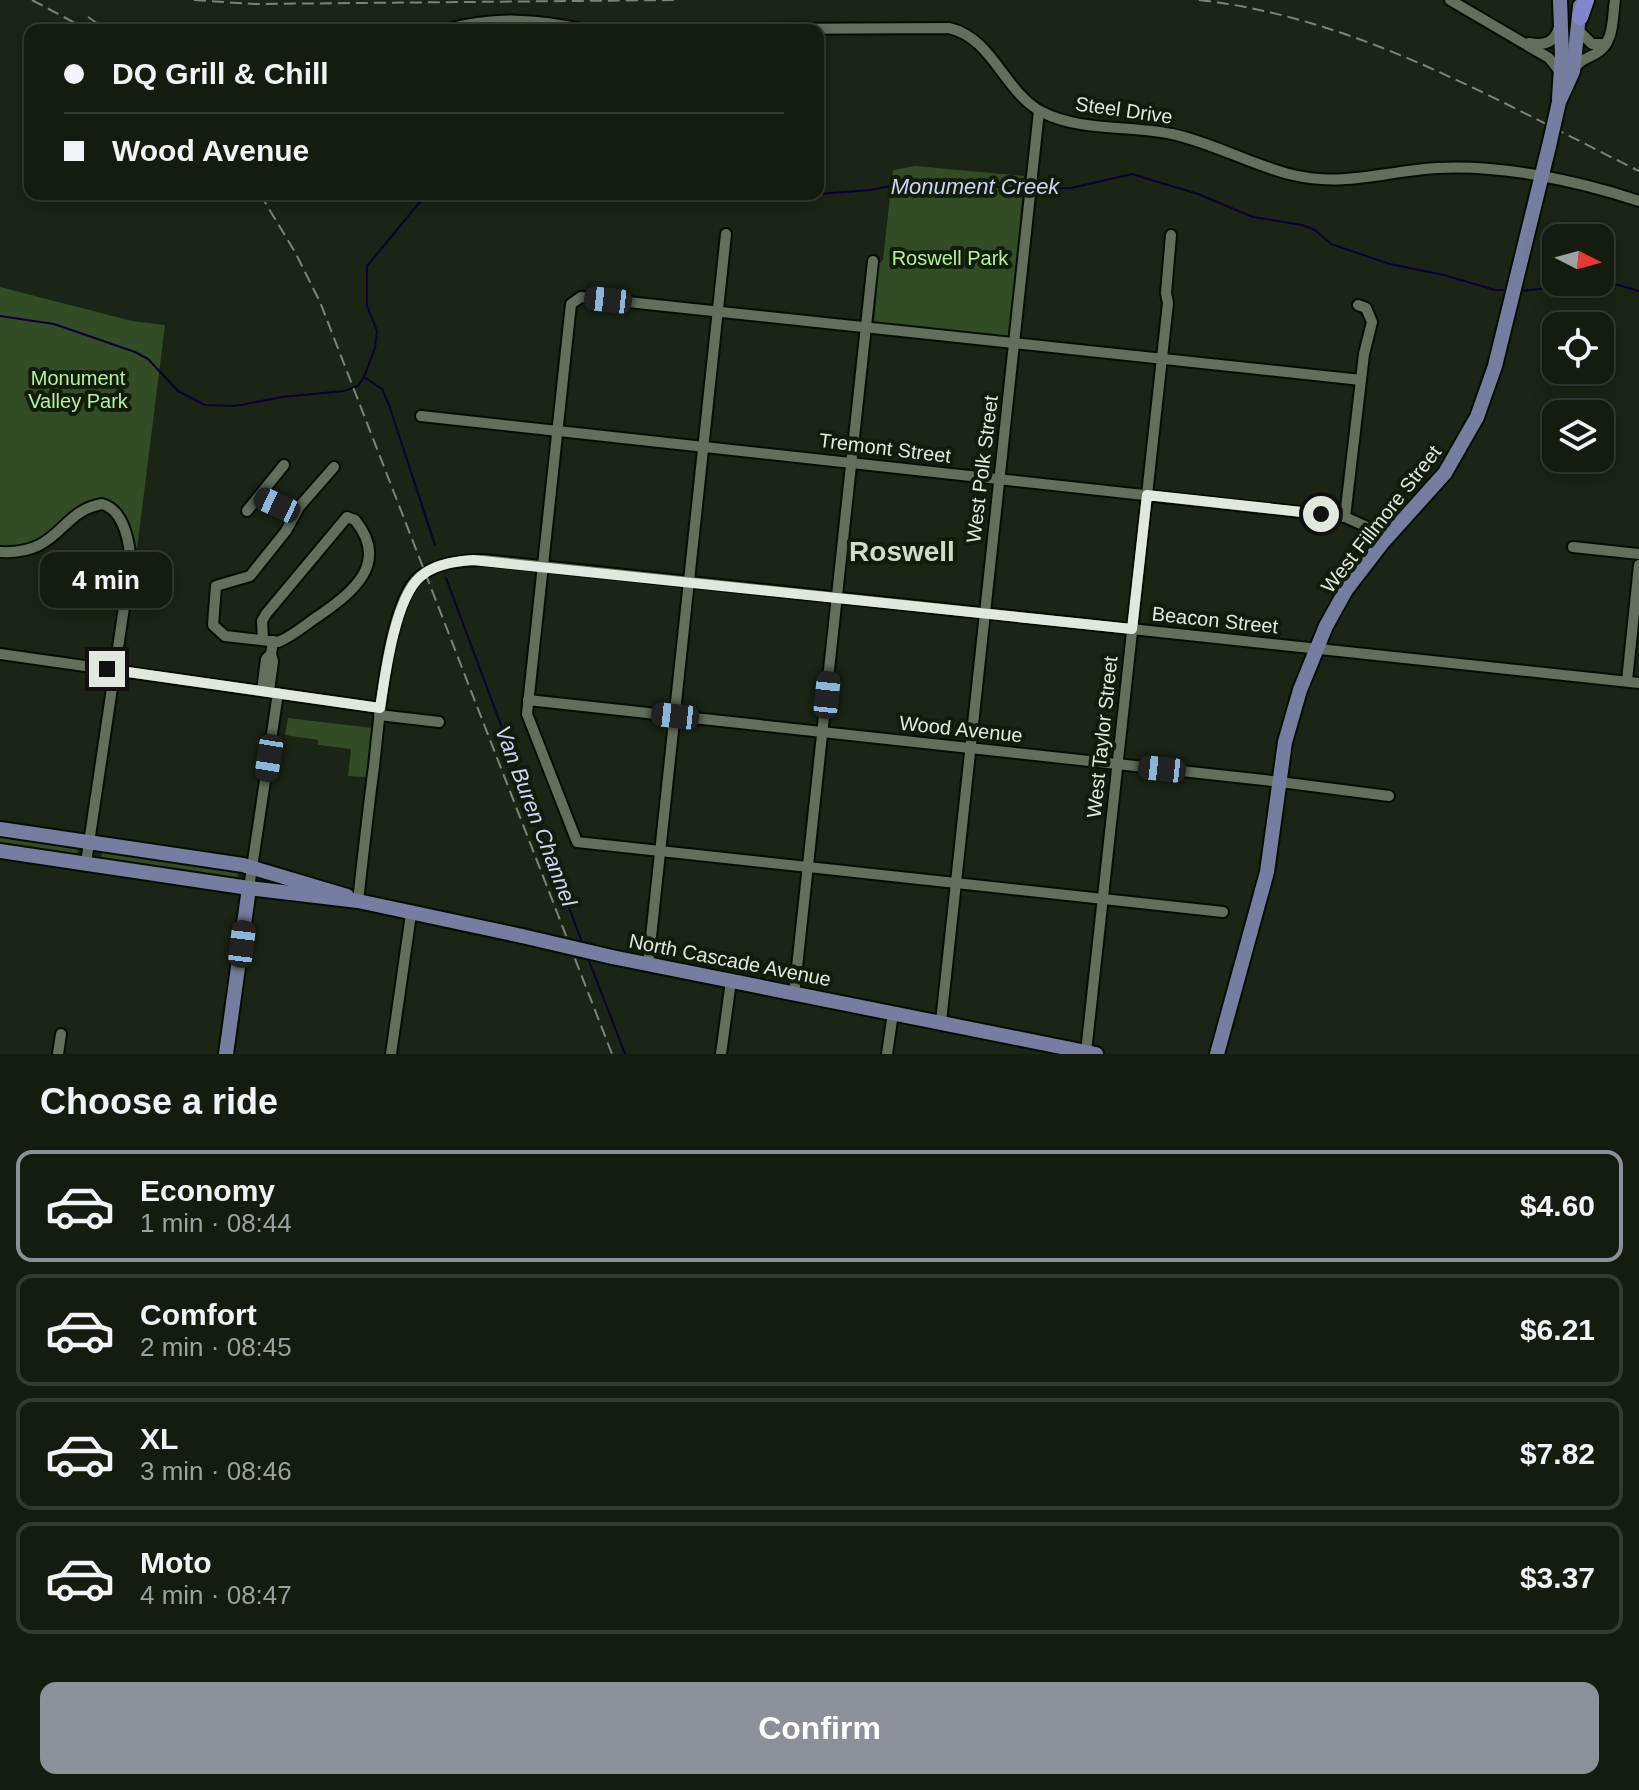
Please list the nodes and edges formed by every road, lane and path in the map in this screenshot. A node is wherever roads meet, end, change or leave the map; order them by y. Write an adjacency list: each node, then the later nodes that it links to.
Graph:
1 (1450, 0): 9 (street)
2 (1560, 0): 7 (main road, West Fillmore Street)
3 (1615, 0): 10 (street)
4 (1581, 12): 10 (street); 11 (main road, West Fillmore Street)
5 (469, 24): 6 (street, Steel Drive)
6 (552, 24)
7 (1560, 25): 9 (street); 11 (main road, West Fillmore Street)
8 (824, 29): 12 (street, Steel Drive)
9 (1519, 40): 11 (street)
10 (1606, 44): 11 (street)
11 (1567, 72): 13 (main road, West Fillmore Street, bridge)
12 (1039, 111): 13 (street, Steel Drive); 21 (street, West Polk Street)
13 (1541, 178): 14 (street, Steel Drive); 36 (main road, West Fillmore Street)
14 (1639, 201)
15 (726, 234): 19 (street)
16 (1171, 235): 22 (street, West Taylor Street)
17 (873, 261): 20 (street)
18 (1358, 305): 23 (street)
19 (719, 311): 20 (street); 25 (street); 26 (street)
20 (867, 327): 21 (street); 27 (street)
21 (1014, 343): 22 (street); 30 (street, West Polk Street)
22 (1162, 359): 23 (street); 31 (street, West Taylor Street)
23 (1361, 380): 35 (street)
24 (421, 416): 25 (street, Tremont Street)
25 (557, 431): 26 (street, Tremont Street); 41 (street)
26 (705, 446): 27 (street, Tremont Street); 42 (street)
27 (852, 461): 30 (street, Tremont Street); 43 (street)
28 (284, 465): 32 (street)
29 (334, 467): 34 (street)
30 (999, 479): 31 (street, Tremont Street); 44 (street, West Polk Street)
31 (1147, 495): 35 (street, Tremont Street); 45 (street, West Taylor Street)
32 (259, 497): 33 (street); 34 (street)
33 (247, 511)
34 (295, 514): 46 (street)
35 (1345, 517): 36 (street)
36 (1383, 542): 47 (main road, West Fillmore Street)
37 (1573, 547): 39 (street)
38 (0, 552): 49 (street)
39 (1639, 554)
40 (1639, 565): 50 (street)
41 (542, 566): 42 (street, Beacon Street); 53 (street); 54 (street, Beacon Street)
42 (691, 582): 43 (street, Beacon Street); 55 (street)
43 (837, 598): 44 (street, Beacon Street); 57 (street)
44 (984, 614): 45 (street, Beacon Street); 58 (street, West Polk Street)
45 (1132, 629): 47 (street, Beacon Street); 59 (street, West Taylor Street)
46 (268, 641): 46 (street); 52 (street)
47 (1317, 649): 50 (street, Beacon Street); 60 (main road, West Fillmore Street)
48 (0, 654): 49 (street)
49 (115, 670): 52 (street); 63 (street)
50 (1627, 681): 51 (street, Beacon Street)
51 (1639, 683)
52 (269, 692): 54 (street); 67 (street)
53 (528, 700): 55 (street, Wood Avenue); 65 (street)
54 (380, 711): 56 (street); 73 (street)
55 (675, 716): 57 (street, Wood Avenue); 65 (street)
56 (439, 722)
57 (823, 732): 58 (street, Wood Avenue); 68 (street)
58 (971, 749): 59 (street, Wood Avenue); 69 (street, West Polk Street)
59 (1116, 764): 60 (street, Wood Avenue); 72 (street, West Taylor Street)
60 (1279, 782): 61 (street, Wood Avenue); 89 (main road, West Fillmore Street)
61 (1389, 796)
62 (0, 829): 63 (main road, North Cascade Avenue)
63 (89, 842): 66 (street); 67 (main road, North Cascade Avenue)
64 (0, 851): 66 (main road, North Cascade Avenue)
65 (660, 852): 68 (street); 76 (street)
66 (86, 863): 71 (main road, North Cascade Avenue)
67 (252, 867): 70 (main road, North Cascade Avenue); 71 (street)
68 (808, 867): 69 (street); 78 (street)
69 (956, 883): 72 (street); 80 (street, West Polk Street)
70 (318, 885): 71 (main road); 73 (main road, North Cascade Avenue)
71 (249, 888): 73 (main road, North Cascade Avenue); 85 (main road)
72 (1103, 900): 74 (street); 83 (street, West Taylor Street)
73 (358, 901): 75 (main road, North Cascade Avenue)
74 (1223, 912)
75 (411, 914): 76 (main road, North Cascade Avenue, bridge); 86 (street)
76 (648, 965): 77 (main road, North Cascade Avenue)
77 (731, 981): 78 (main road, North Cascade Avenue); 87 (street)
78 (794, 995): 79 (main road, North Cascade Avenue)
79 (893, 1013): 80 (main road, North Cascade Avenue); 88 (street)
80 (941, 1022): 82 (main road, North Cascade Avenue)
81 (61, 1034): 84 (street)
82 (1054, 1050): 83 (main road, North Cascade Avenue)
83 (1091, 1053)
84 (58, 1054)
85 (226, 1054)
86 (391, 1054)
87 (721, 1054)
88 (887, 1054)
89 (1217, 1054)

